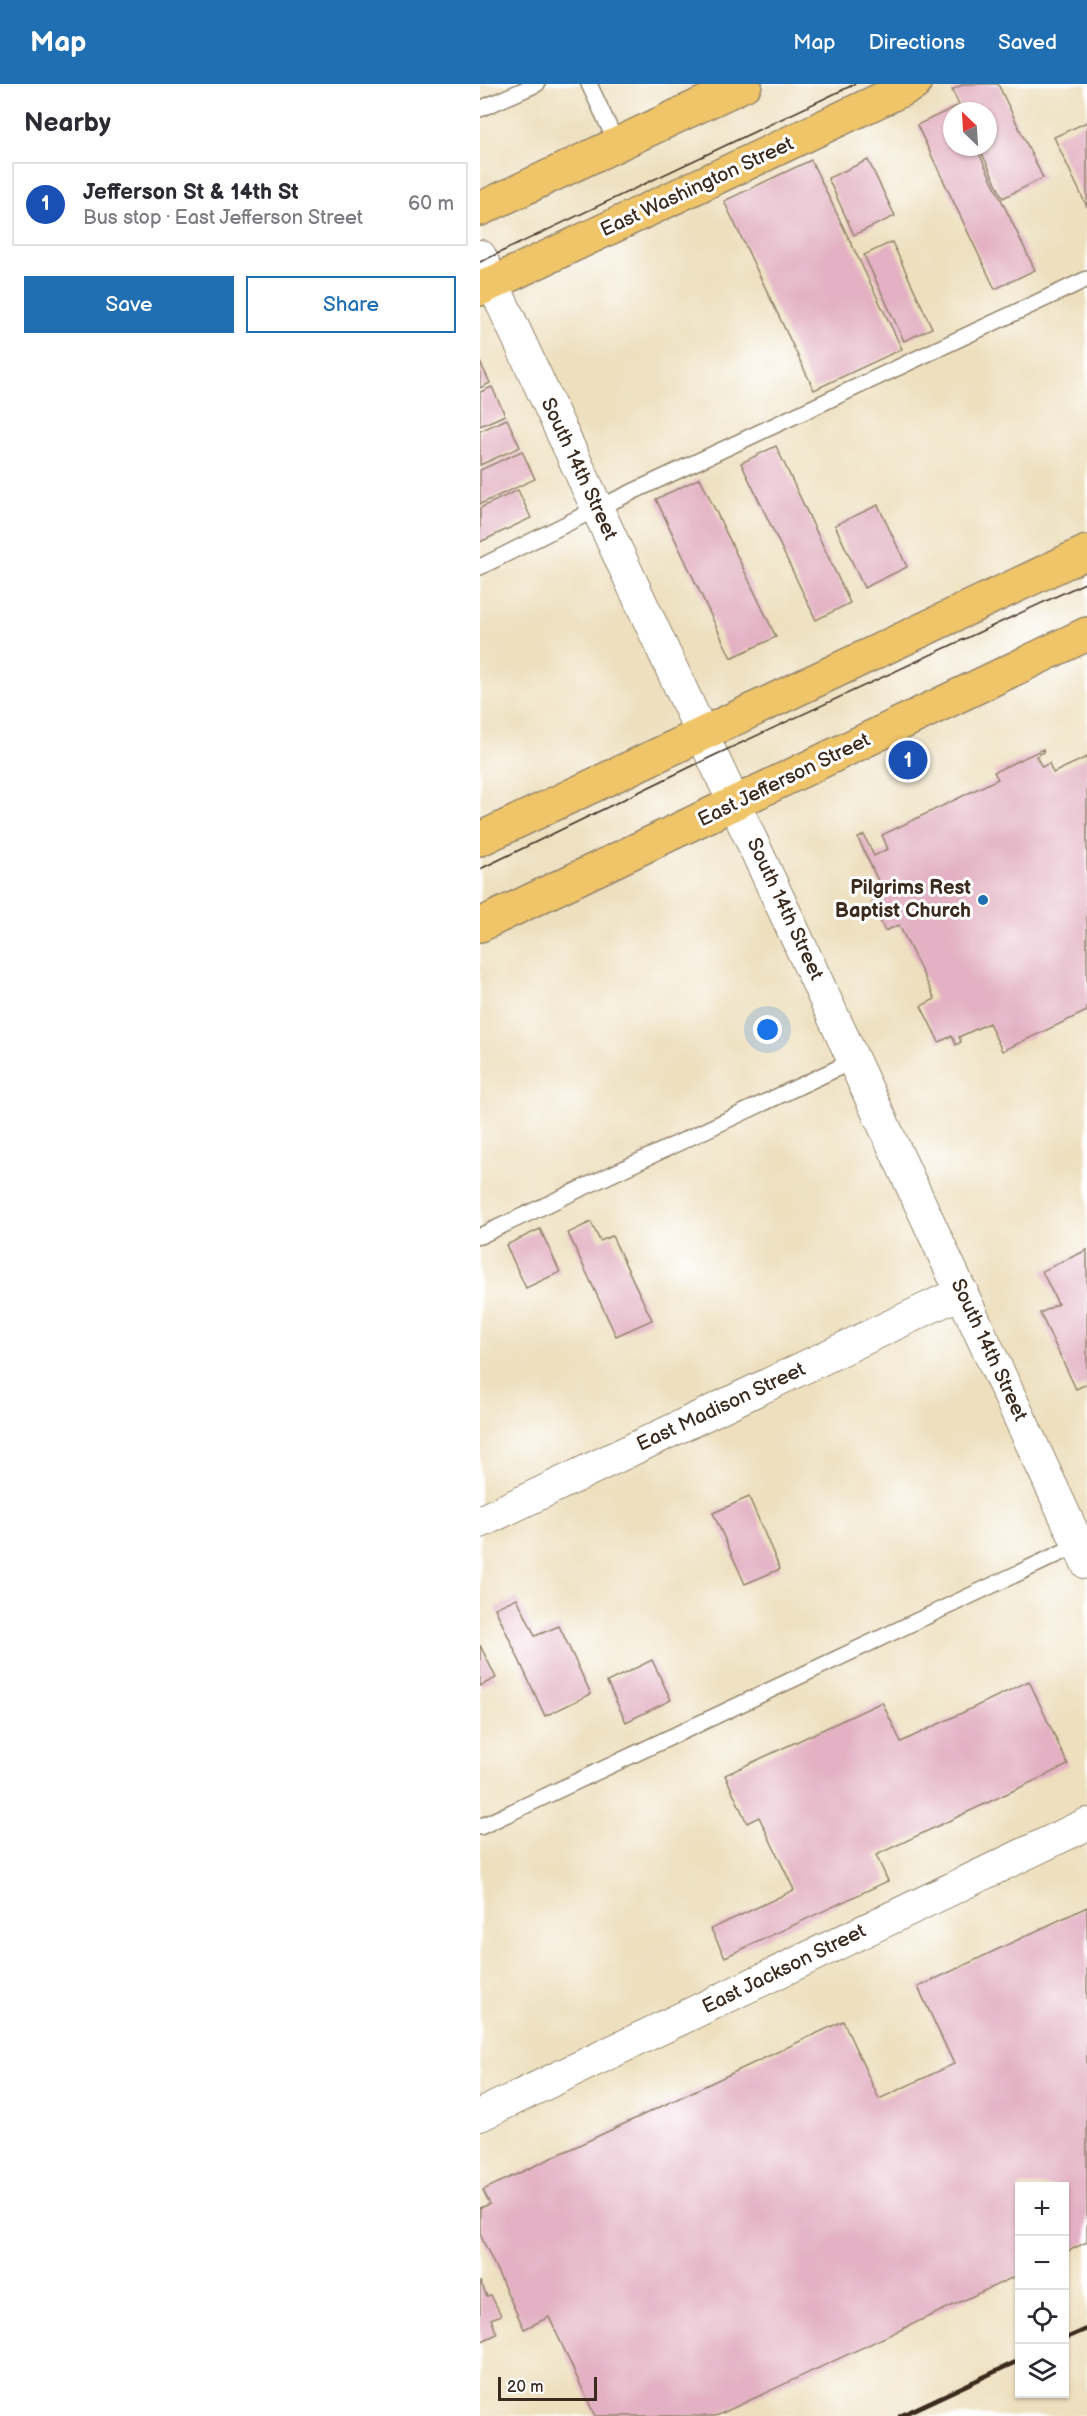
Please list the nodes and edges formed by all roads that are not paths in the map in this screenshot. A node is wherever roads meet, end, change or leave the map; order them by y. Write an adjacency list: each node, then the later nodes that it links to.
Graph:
1 (537, 84): 5 (lane)
2 (588, 84): 6 (lane)
3 (745, 84): 6 (main road)
4 (914, 84): 8 (main road, East Washington Street)
5 (480, 109)
6 (617, 144): 7 (main road)
7 (480, 209)
8 (484, 276): 10 (street, South 14th Street)
9 (1087, 279): 10 (lane)
10 (598, 508): 12 (lane); 14 (street, South 14th Street)
11 (1087, 552): 14 (main road)
12 (480, 567)
13 (1087, 634): 15 (main road, East Jefferson Street)
14 (702, 733): 15 (street, South 14th Street); 16 (main road)
15 (736, 803): 17 (main road, East Jefferson Street); 18 (street, South 14th Street)
16 (480, 839)
17 (480, 925)
18 (855, 1060): 19 (lane); 20 (street, South 14th Street)
19 (480, 1236)
20 (962, 1292): 21 (street, East Madison Street); 22 (street, South 14th Street)
21 (480, 1522)
22 (1084, 1549): 24 (lane)
23 (1087, 1824): 25 (street, East Jackson Street)
24 (480, 1827)
25 (480, 2115)

